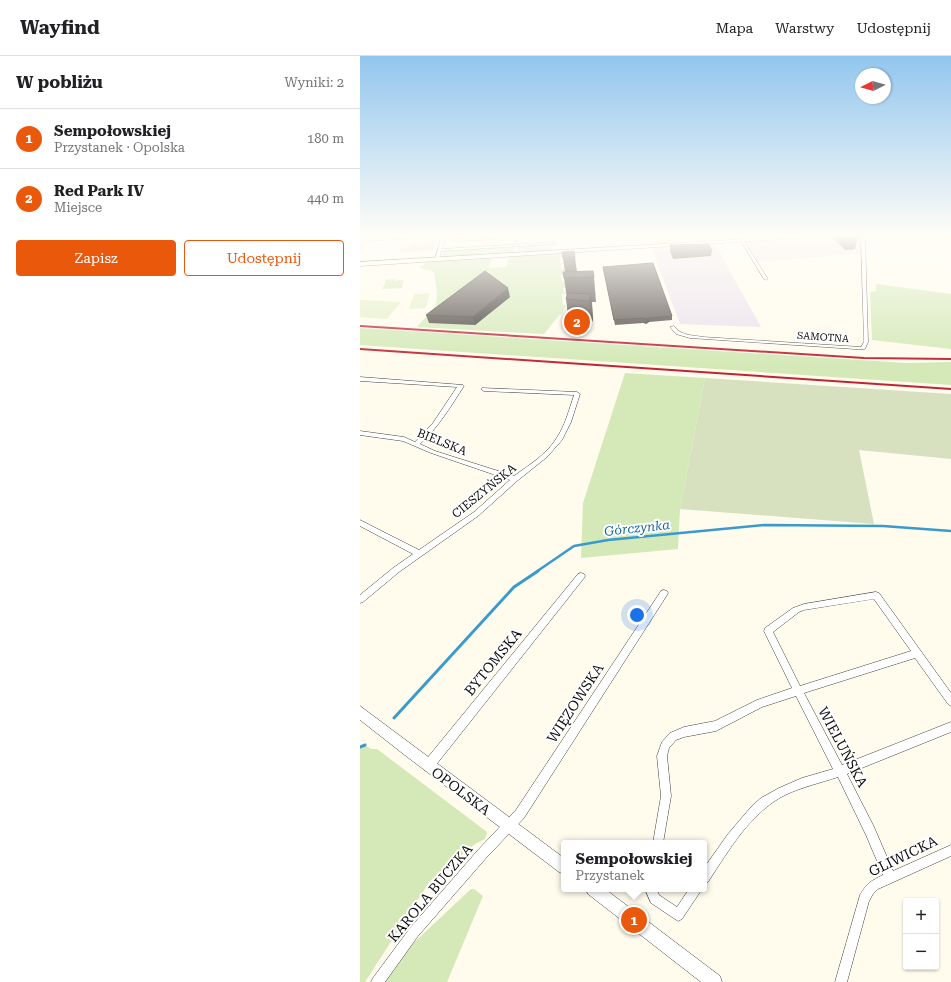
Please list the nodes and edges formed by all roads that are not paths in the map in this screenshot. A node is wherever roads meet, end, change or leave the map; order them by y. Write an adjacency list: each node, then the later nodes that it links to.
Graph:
1 (864, 279): 2 (street, SAMOTNA)
2 (672, 327)
3 (360, 379): 6 (street)
4 (484, 390): 7 (street, CIESZYŃSKA)
5 (360, 433): 6 (street, BIELSKA)
6 (416, 444): 7 (street, BIELSKA)
7 (515, 479): 9 (street, CIESZYŃSKA)
8 (360, 523): 9 (street)
9 (419, 554): 12 (street, CIESZYŃSKA)
10 (581, 576): 18 (street, BYTOMSKA)
11 (664, 593): 20 (street, WIĘZOWSKA)
12 (360, 600)
13 (918, 653): 14 (street); 14 (street, WIELUŃSKA); 15 (street)
14 (797, 690): 19 (street, WIELUŃSKA); 21 (street)
15 (951, 701)
16 (360, 712): 18 (street, OPOLSKA)
17 (951, 727): 19 (street)
18 (428, 766): 20 (street, OPOLSKA)
19 (840, 771): 24 (street); 25 (street, WIELUŃSKA)
20 (509, 826): 23 (street, OPOLSKA); 30 (street, KAROLA BUCZKA)
21 (659, 840)
22 (951, 850): 25 (street, GLIWICKA)
23 (561, 865)
24 (707, 874)
25 (890, 878): 31 (street, GLIWICKA)
26 (597, 892): 29 (street)
27 (652, 892): 28 (street)
28 (694, 892)
29 (708, 979)
30 (377, 982)
31 (841, 982)

